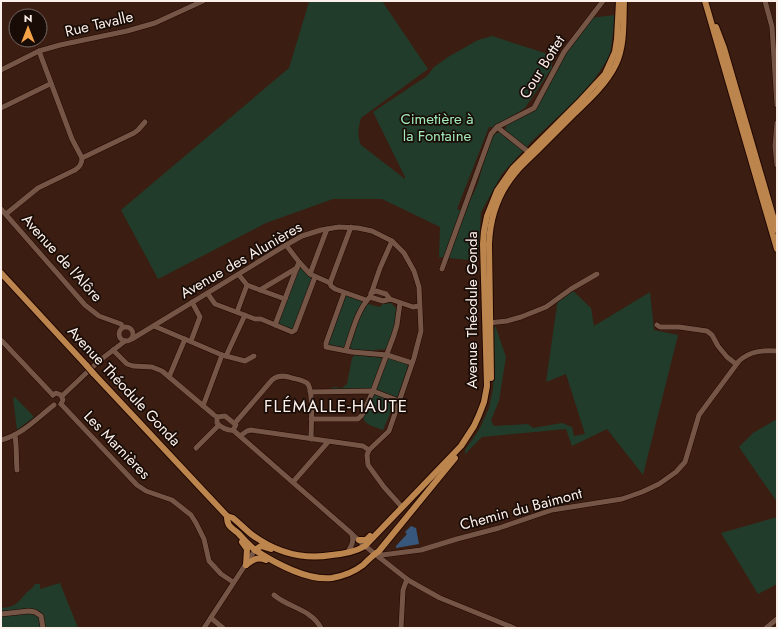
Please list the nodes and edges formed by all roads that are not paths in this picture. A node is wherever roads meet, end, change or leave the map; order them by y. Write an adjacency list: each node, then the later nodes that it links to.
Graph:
1 (203, 1): 7 (street, Rue Tavalle)
2 (603, 1): 14 (street, Cour Bottet)
3 (619, 1): 15 (main road, Avenue Théodule Gonda)
4 (624, 1): 15 (main road, Avenue Théodule Gonda)
5 (706, 1): 22 (main road); 25 (main road)
6 (765, 1): 10 (street)
7 (39, 51): 8 (street, Rue Tavalle); 9 (street)
8 (1, 70)
9 (50, 84): 11 (street); 16 (street)
10 (777, 105)
11 (1, 108)
12 (145, 122): 16 (street)
13 (777, 123): 17 (street)
14 (497, 127): 15 (street); 28 (street)
15 (530, 154): 45 (main road, Avenue Théodule Gonda)
16 (82, 158): 19 (street)
17 (777, 166)
18 (1, 209): 19 (street, Avenue de l'Alôre)
19 (6, 214): 49 (street, Avenue de l'Alôre)
20 (351, 227): 21 (street, Avenue des Alunières); 23 (street, Avenue des Alunières); 33 (street)
21 (327, 229): 24 (street, Avenue des Alunières); 32 (street)
22 (777, 230)
23 (392, 241): 38 (street); 42 (street, Avenue des Alunières)
24 (286, 245): 26 (street); 31 (street, Avenue des Alunières)
25 (777, 249)
26 (299, 262): 27 (street); 32 (street)
27 (297, 268): 35 (street); 39 (street)
28 (442, 269)
29 (1, 273): 90 (main road, Avenue Théodule Gonda, bridge)
30 (597, 274): 45 (street)
31 (239, 275): 34 (street); 37 (street, Avenue des Alunières)
32 (313, 275): 33 (street); 46 (street)
33 (330, 283): 36 (street)
34 (247, 286): 35 (street); 43 (street)
35 (260, 290): 39 (street)
36 (344, 293): 38 (street); 58 (street)
37 (208, 294): 40 (street, Avenue des Alunières); 43 (street)
38 (369, 297): 41 (street); 58 (street)
39 (284, 300): 46 (street)
40 (192, 302): 48 (street, Avenue des Alunières); 56 (street)
41 (400, 303): 42 (street); 60 (street)
42 (419, 306): 63 (street, Avenue des Alunières)
43 (237, 312): 44 (street)
44 (245, 315): 46 (street); 61 (street)
45 (488, 323): 86 (main road, Avenue Théodule Gonda); 95 (main road, Avenue Théodule Gonda)
46 (275, 325)
47 (657, 325): 64 (street)
48 (154, 326): 51 (street, Avenue des Alunières); 53 (street)
49 (123, 327): 50 (street); 55 (street)
50 (131, 328): 51 (street); 52 (street)
51 (142, 332): 52 (street, Avenue des Alunières)
52 (132, 339): 55 (street, Avenue des Alunières)
53 (185, 339): 56 (street); 65 (street)
54 (1, 340): 68 (street)
55 (125, 341): 57 (street, Avenue des Alunières)
56 (191, 341): 61 (street)
57 (113, 350): 65 (street); 69 (street, Avenue des Alunières)
58 (344, 350): 60 (street)
59 (777, 350): 64 (street, Chemin du Baimont)
60 (387, 355): 63 (street); 66 (street)
61 (224, 356): 62 (street); 73 (street)
62 (254, 356)
63 (412, 364): 70 (street, Avenue des Alunières)
64 (736, 364): 100 (street, Chemin du Baimont)
65 (169, 377): 73 (street)
66 (373, 391): 67 (street); 70 (street); 75 (street)
67 (310, 392): 75 (street); 76 (street)
68 (53, 395): 69 (street); 72 (street)
69 (62, 396): 71 (street)
70 (399, 401): 85 (street, Avenue des Alunières)
71 (62, 404): 72 (street); 105 (street, Les Marnières)
72 (54, 405): 79 (street)
73 (203, 406): 74 (street)
74 (217, 417): 76 (street); 77 (street)
75 (311, 419): 81 (street)
76 (235, 423): 78 (street)
77 (218, 425): 78 (street); 84 (street)
78 (233, 430): 80 (street)
79 (15, 436): 82 (street); 87 (street)
80 (240, 436): 81 (street); 88 (street)
81 (311, 439): 83 (street)
82 (1, 440)
83 (328, 442): 85 (street); 88 (street)
84 (196, 448)
85 (369, 450): 89 (street)
86 (446, 462): 89 (main road, Avenue Théodule Gonda); 96 (main road, Avenue Théodule Gonda)
87 (17, 470)
88 (293, 482): 92 (street)
89 (401, 506): 94 (main road, Avenue Théodule Gonda)
90 (228, 516): 91 (main road, Avenue Théodule Gonda); 93 (main road, Avenue Théodule Gonda)
91 (233, 530): 98 (main road, Avenue Théodule Gonda); 102 (main road)
92 (352, 534): 94 (street); 99 (street)
93 (255, 536): 97 (main road, Avenue Théodule Gonda); 98 (main road)
94 (359, 540): 96 (street)
95 (384, 545): 100 (street); 101 (main road, Avenue Théodule Gonda)
96 (365, 546): 99 (main road, Avenue Théodule Gonda); 101 (street)
97 (274, 548): 98 (main road); 99 (main road, Avenue Théodule Gonda)
98 (255, 550): 102 (street); 103 (main road, Avenue Théodule Gonda)
99 (348, 552)
100 (389, 554): 101 (street, Chemin du Baimont)
101 (377, 555): 103 (main road, Avenue Théodule Gonda); 104 (street)
102 (246, 565): 103 (main road); 105 (street)
103 (289, 568)
104 (407, 579): 114 (street); 115 (street)
105 (234, 582): 108 (street)
106 (274, 595): 113 (street)
107 (1, 614): 110 (street)
108 (211, 618): 111 (street); 112 (street)
109 (777, 620): 116 (street)
110 (43, 628)
111 (204, 628)
112 (223, 628)
113 (321, 628)
114 (401, 628)
115 (514, 628)
116 (766, 628)

